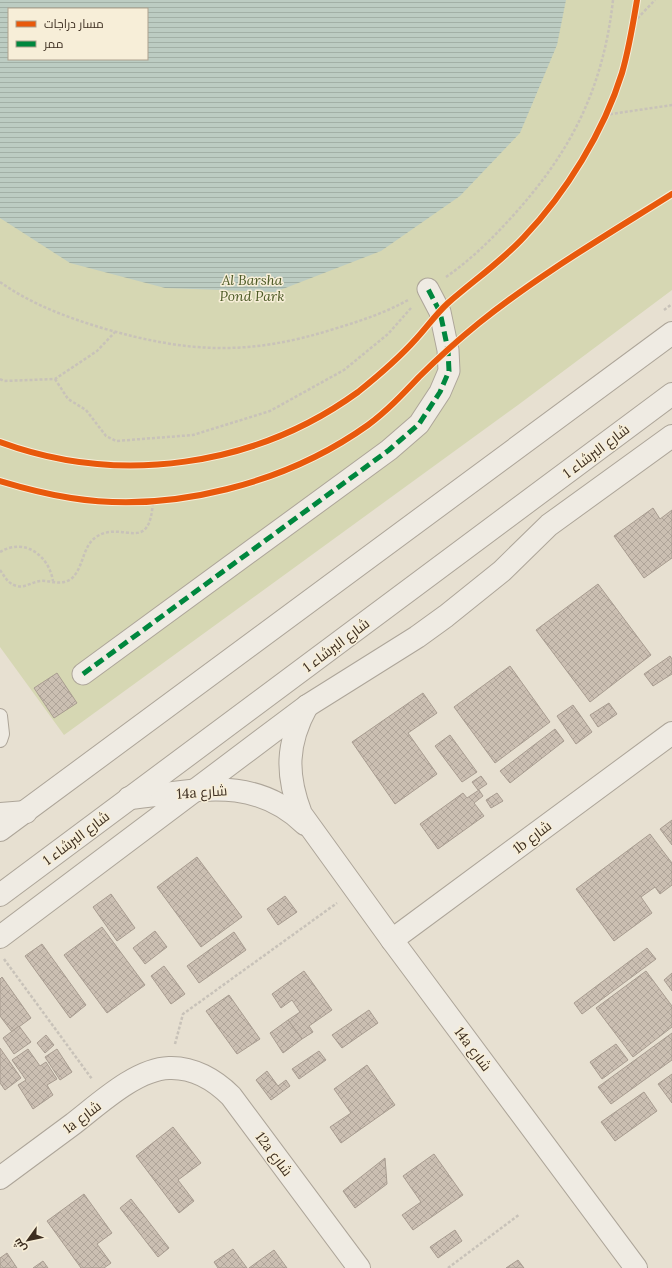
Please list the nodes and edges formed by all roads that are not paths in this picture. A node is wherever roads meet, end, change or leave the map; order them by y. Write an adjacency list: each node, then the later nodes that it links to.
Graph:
1 (428, 290): 5 (street)
2 (672, 333): 12 (street)
3 (672, 394): 11 (street, شارع البرشاء 1)
4 (672, 436): 6 (street)
5 (83, 674)
6 (307, 706): 10 (street); 15 (street, 14a شارع)
7 (0, 716): 9 (lane)
8 (672, 733): 18 (street, 1b شارع)
9 (0, 740)
10 (191, 792): 11 (street, 14a شارع); 15 (street, 14a شارع); 17 (street)
11 (129, 798): 16 (street, شارع البرشاء 1)
12 (26, 812): 13 (street); 14 (street)
13 (0, 814)
14 (0, 830)
15 (311, 830): 18 (street, 14a شارع)
16 (0, 895)
17 (0, 936)
18 (392, 940): 22 (street, 14a شارع)
19 (169, 1068): 20 (street, 1a شارع); 21 (street, 12a شارع)
20 (0, 1178)
21 (359, 1268)
22 (636, 1268)

